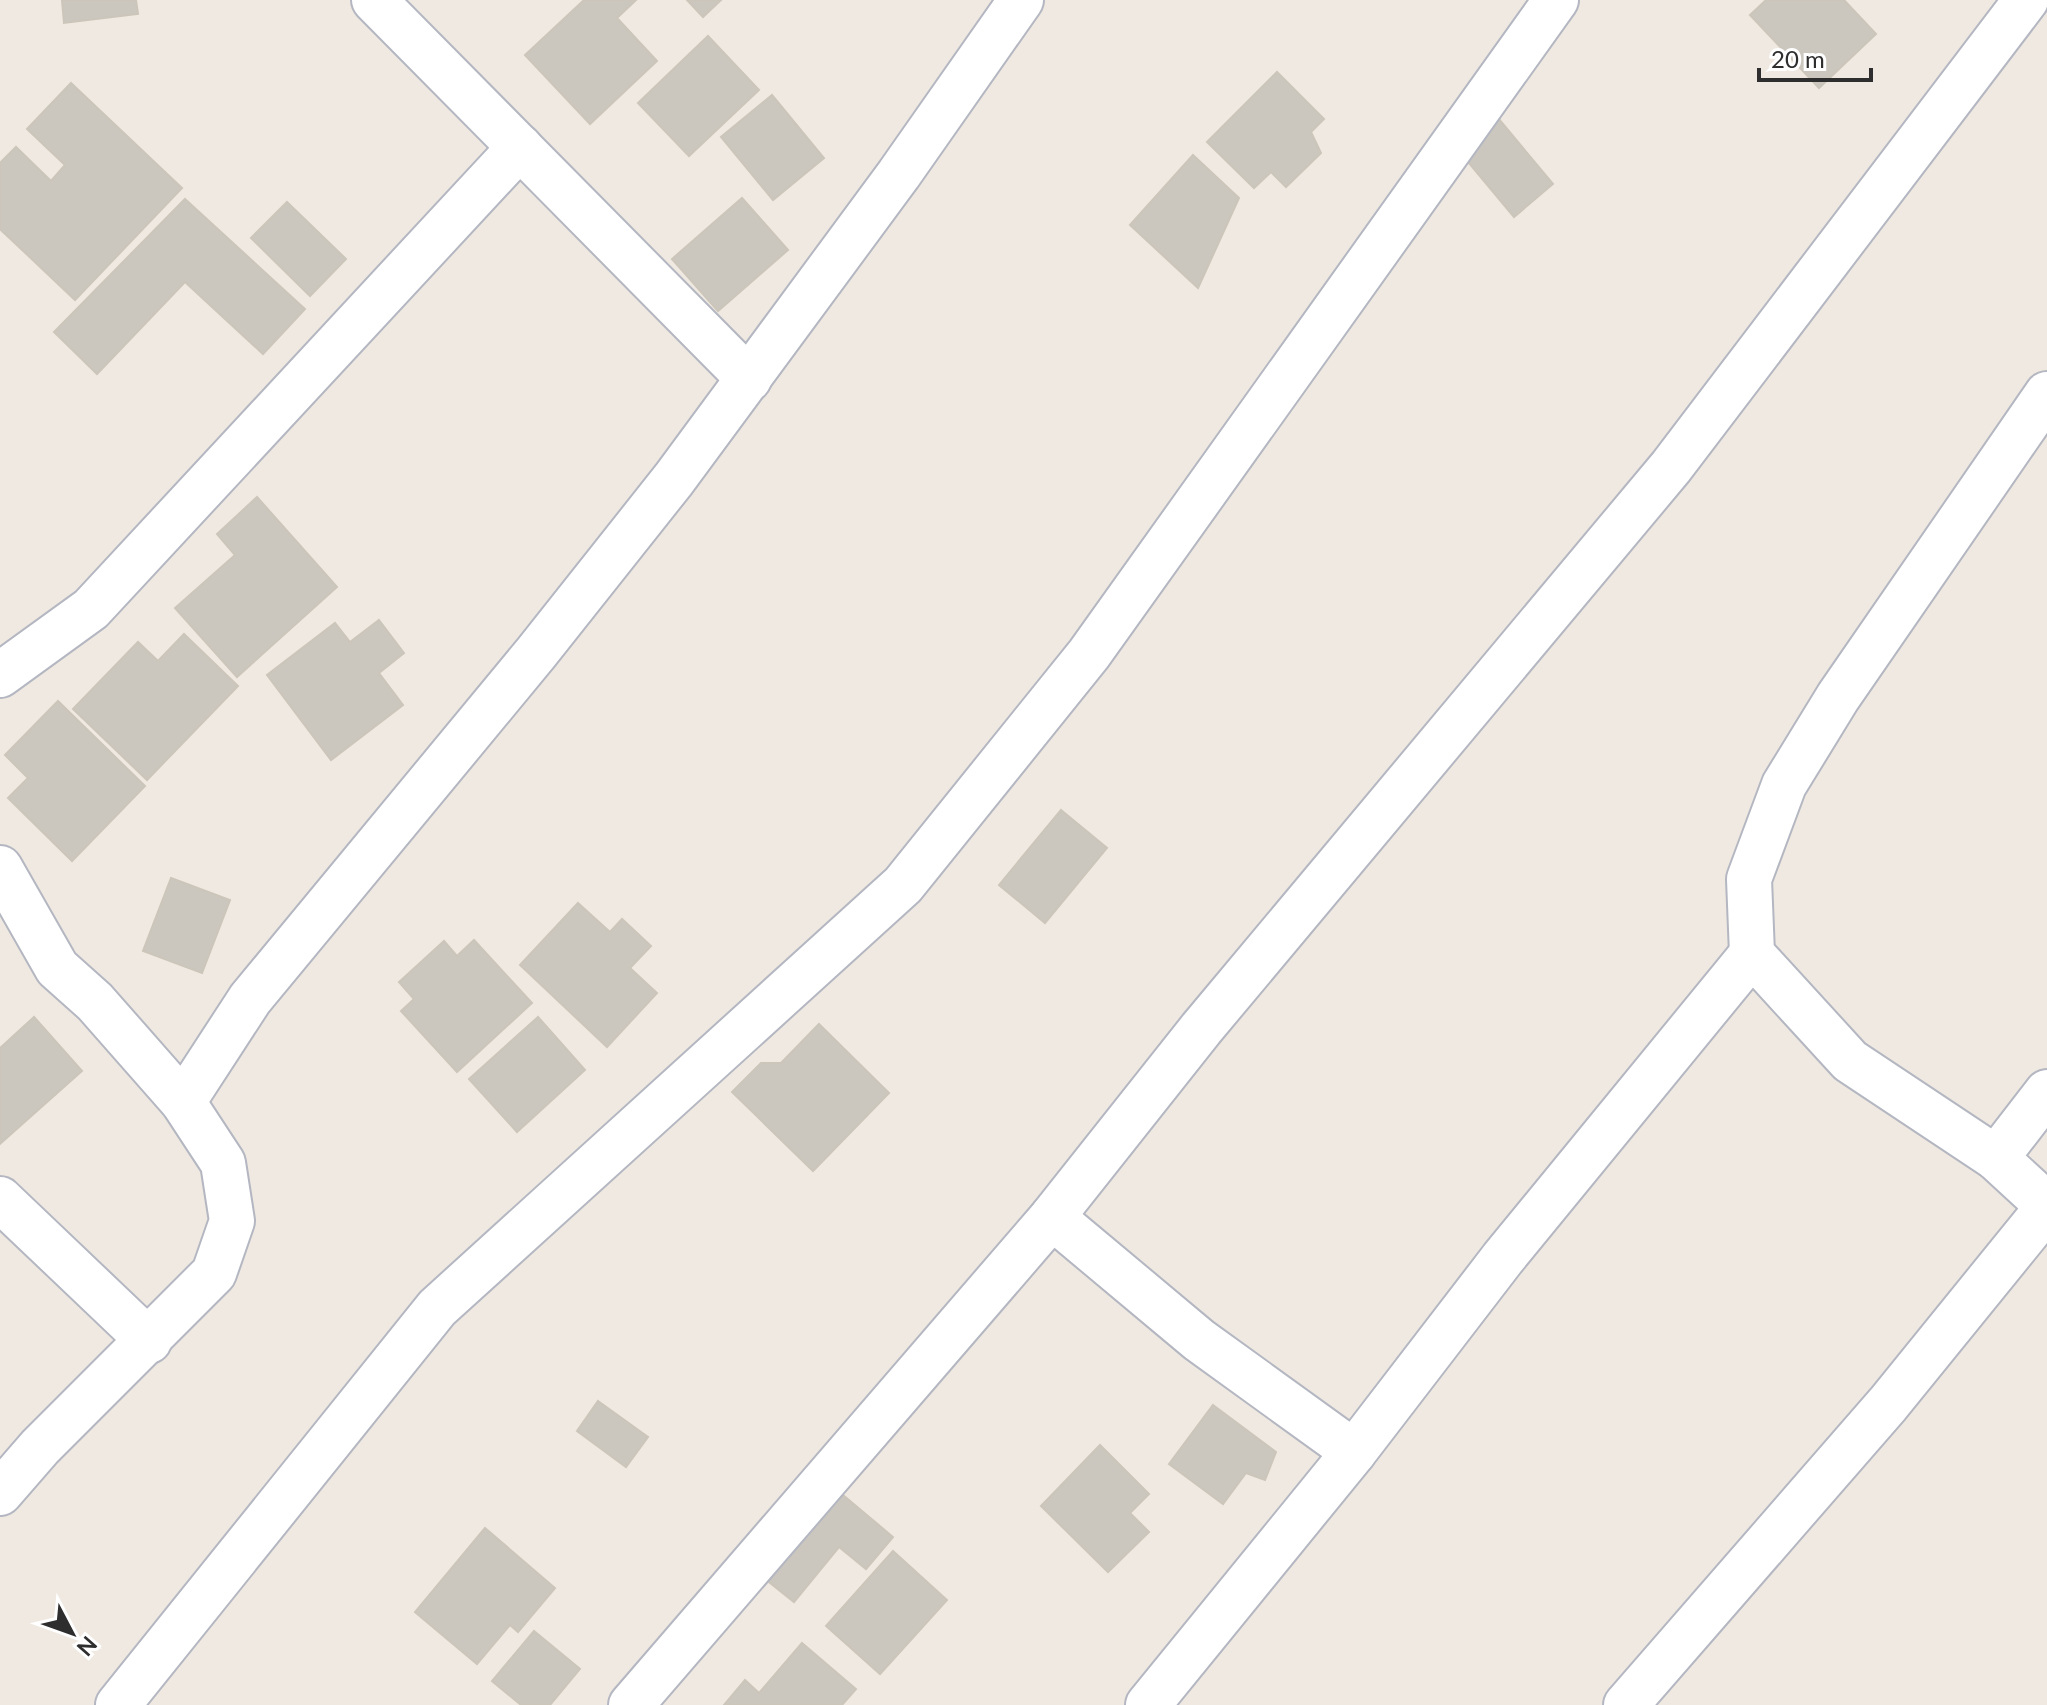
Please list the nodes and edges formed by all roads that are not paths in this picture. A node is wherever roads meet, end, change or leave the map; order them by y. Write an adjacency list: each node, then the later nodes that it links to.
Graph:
1 (374, 0): 5 (street)
2 (1021, 0): 6 (street)
3 (1556, 0): 20 (street)
4 (2026, 0): 16 (street)
5 (520, 147): 6 (street); 8 (street)
6 (749, 379): 12 (street)
7 (2047, 394): 10 (street)
8 (0, 675)
9 (0, 868): 12 (street)
10 (1752, 954): 13 (street); 18 (street)
11 (2047, 1092): 13 (street)
12 (183, 1102): 17 (street)
13 (1996, 1158): 15 (street)
14 (0, 1199): 17 (street)
15 (2047, 1206): 23 (street)
16 (1052, 1217): 18 (street); 21 (street)
17 (149, 1341): 19 (street)
18 (1354, 1452): 22 (street)
19 (0, 1493)
20 (118, 1705)
21 (631, 1705)
22 (1148, 1705)
23 (1626, 1705)

